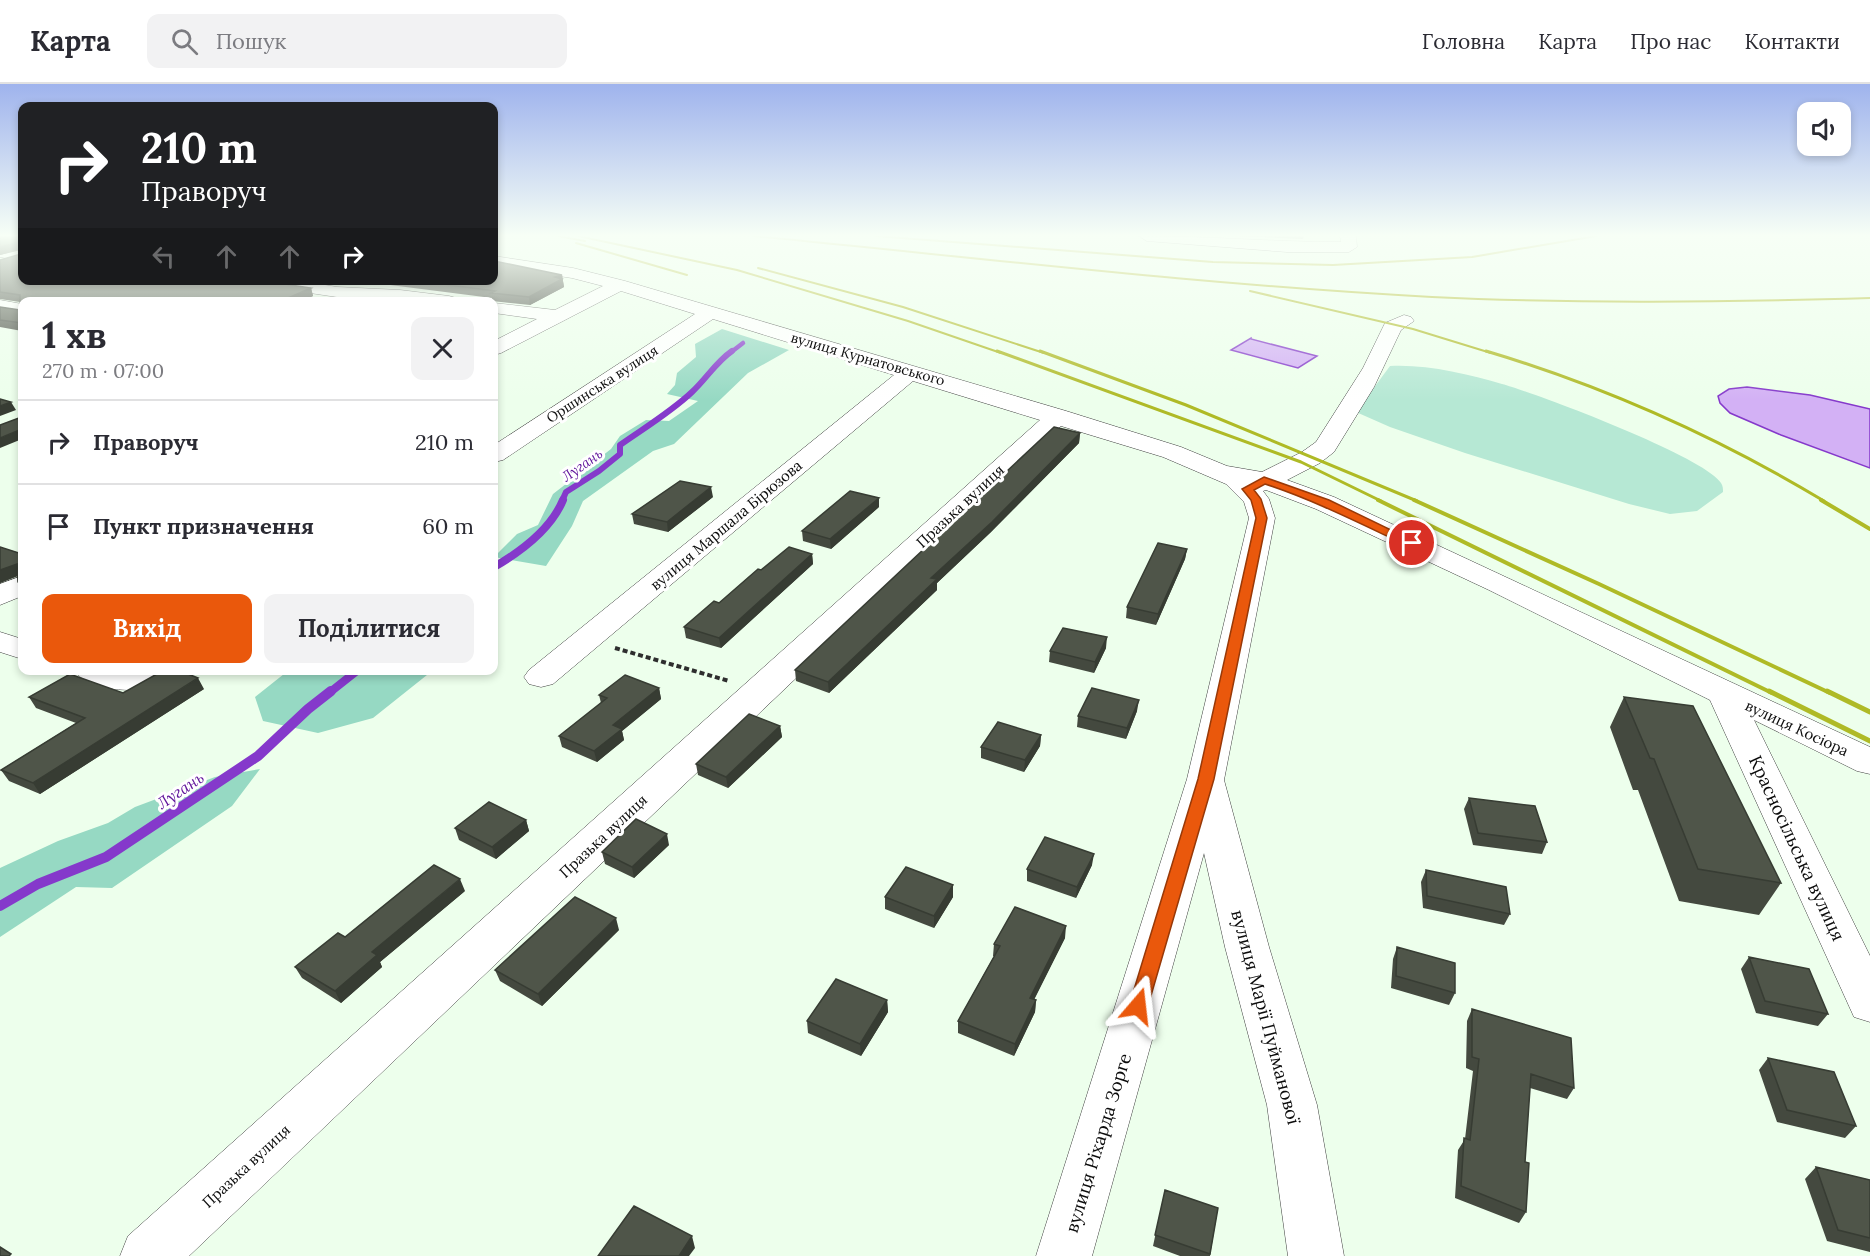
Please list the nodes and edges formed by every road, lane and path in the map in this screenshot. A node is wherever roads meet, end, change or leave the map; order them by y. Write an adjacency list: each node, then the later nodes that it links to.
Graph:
1 (328, 291): 4 (street)
2 (608, 291): 9 (street)
3 (638, 291): 8 (street, вулиця Курнатовського)
4 (414, 297)
5 (0, 306): 6 (street)
6 (18, 309)
7 (498, 309): 9 (street)
8 (710, 313): 12 (street, вулиця Курнатовського); 14 (street, Оршинська вулиця)
9 (557, 316): 11 (street)
10 (1404, 321): 15 (street)
11 (498, 347)
12 (911, 372): 13 (street, вулиця Курнатовського); 18 (street, вулиця Маршала Бірюзова)
13 (1058, 416): 15 (street, вулиця Курнатовського); 24 (street, Празька вулиця)
14 (498, 452)
15 (1242, 480): 25 (street, вулиця Косіора); 27 (street, вулиця Ріхарда Зорге)
16 (18, 587): 17 (street)
17 (0, 596)
18 (588, 640): 23 (street, вулиця Маршала Бірюзова); 24 (path)
19 (0, 642): 20 (street)
20 (18, 648)
21 (105, 675): 22 (street)
22 (158, 675)
23 (541, 677)
24 (760, 690): 29 (street, Празька вулиця)
25 (1724, 694): 26 (street, вулиця Косіора); 28 (street, Красносільська вулиця)
26 (1870, 762)
27 (1206, 779): 30 (street, вулиця Ріхарда Зорге); 31 (street, вулиця Марії Пуйманової)
28 (1870, 1003)
29 (148, 1256)
30 (1064, 1256)
31 (1316, 1256)

